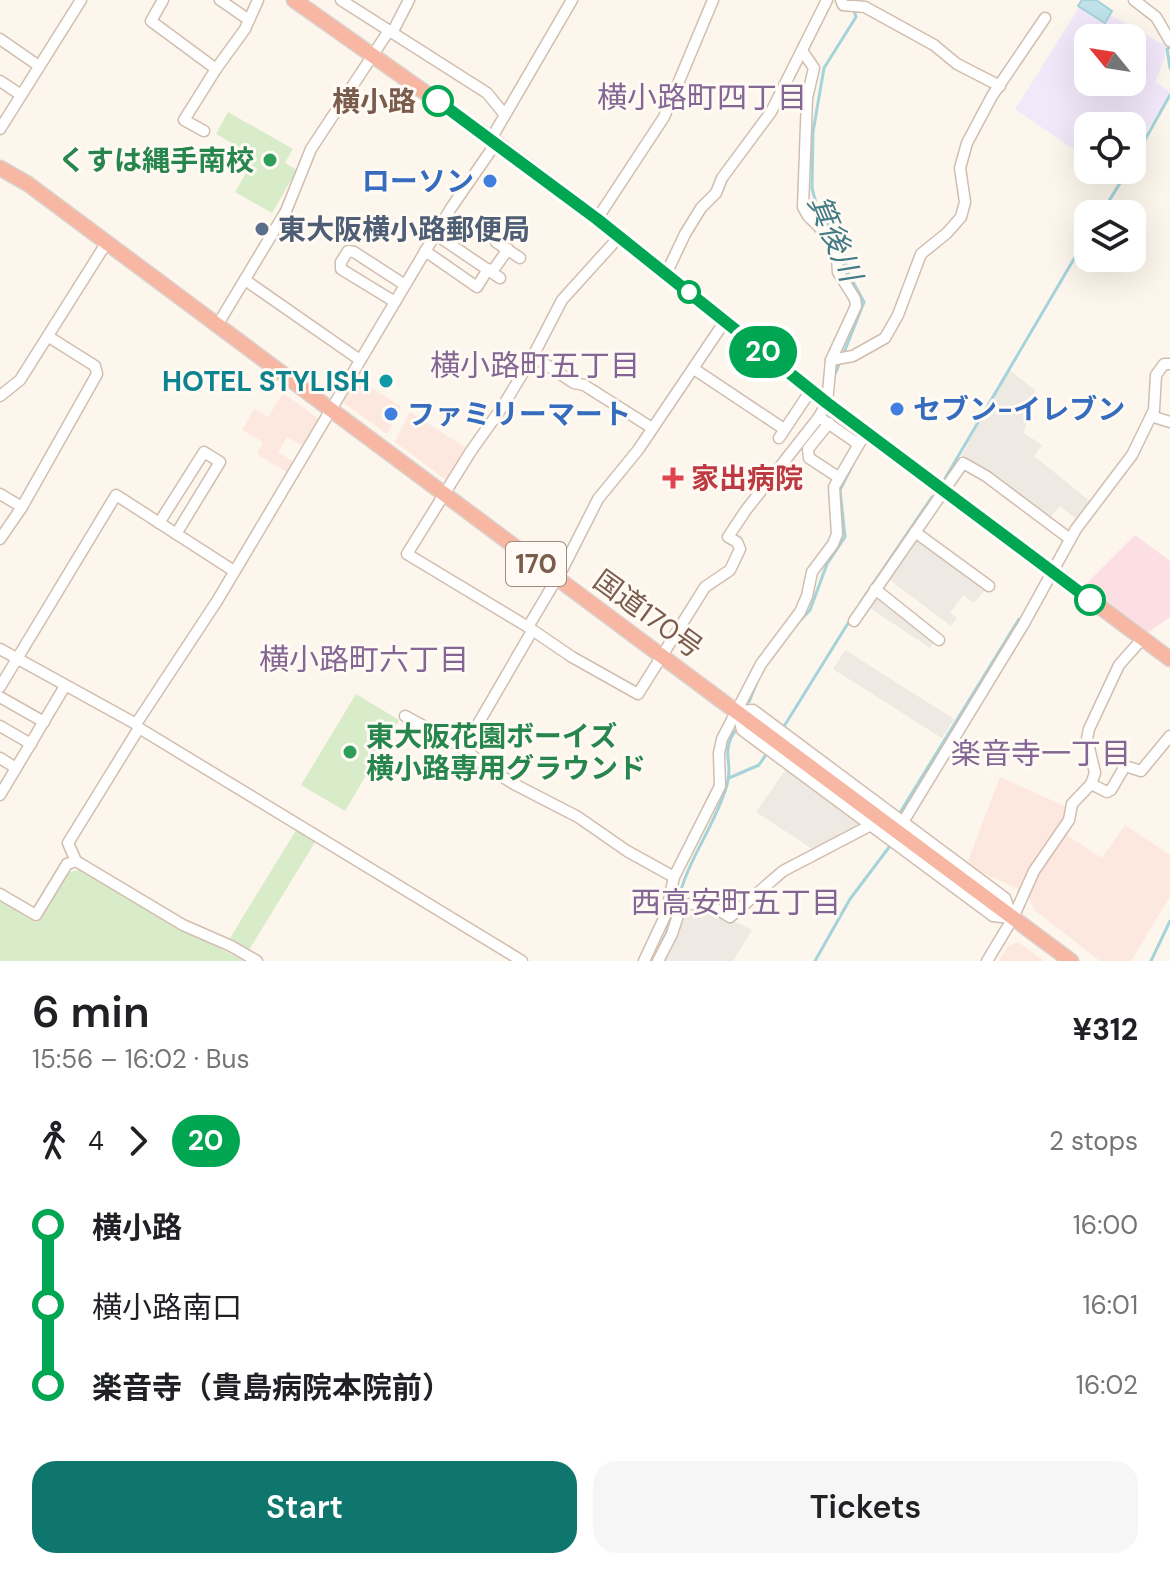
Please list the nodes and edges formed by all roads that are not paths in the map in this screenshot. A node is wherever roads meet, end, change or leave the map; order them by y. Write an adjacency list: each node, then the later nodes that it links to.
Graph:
1 (81, 0): 20 (street)
2 (163, 0): 21 (street)
3 (220, 0): 14 (street)
4 (258, 0): 14 (street)
5 (294, 0): 19 (highway)
6 (341, 0): 15 (street)
7 (409, 0): 15 (street)
8 (572, 0): 25 (street)
9 (713, 0): 30 (street)
10 (827, 0): 18 (street)
11 (841, 0): 23 (street)
12 (1134, 0): 16 (street)
13 (1045, 18): 23 (street)
14 (249, 20): 21 (street)
15 (390, 32): 19 (street); 25 (street)
16 (1169, 38)
17 (0, 39): 20 (street)
18 (803, 52): 39 (street); 48 (street)
19 (371, 56): 28 (highway); 40 (street)
20 (39, 66): 24 (street)
21 (216, 69): 27 (street)
22 (0, 81): 24 (street)
23 (1000, 86): 48 (street)
24 (21, 95): 26 (street)
25 (505, 115): 28 (street)
26 (1, 125)
27 (204, 131)
28 (494, 141): 30 (highway); 31 (street)
29 (0, 168): 33 (highway, 国道170号 / 170)
30 (597, 219): 32 (highway)
31 (435, 234): 36 (street); 38 (street)
32 (619, 237): 39 (highway); 46 (street)
33 (107, 242): 44 (highway, 国道170号 / 170); 45 (street)
34 (496, 242): 35 (street)
35 (508, 249): 37 (street); 38 (street)
36 (425, 251): 38 (street); 41 (street)
37 (520, 258)
38 (494, 273)
39 (666, 274): 43 (highway)
40 (245, 280): 44 (street); 47 (street)
41 (405, 285): 42 (street); 42 (street)
42 (395, 302): 47 (street)
43 (725, 321): 50 (street); 51 (highway)
44 (218, 324): 54 (highway, 国道170号 / 170)
45 (49, 337): 52 (street); 65 (street)
46 (533, 356): 59 (street); 64 (street)
47 (360, 360): 54 (street)
48 (831, 360): 53 (street)
49 (1170, 364): 55 (street)
50 (694, 369): 51 (street); 59 (street)
51 (811, 390): 53 (highway)
52 (0, 396)
53 (827, 403): 56 (street); 60 (highway)
54 (331, 409): 64 (highway, 国道170号 / 170); 71 (street)
55 (1151, 416): 57 (street); 70 (street)
56 (819, 417): 58 (street); 82 (street)
57 (1170, 422)
58 (829, 423): 60 (street); 61 (street)
59 (652, 428): 73 (street)
60 (862, 438): 61 (street); 62 (highway)
61 (838, 477): 87 (street)
62 (945, 491): 67 (street); 70 (street); 72 (highway)
63 (0, 494): 65 (street)
64 (445, 495): 73 (highway, 国道170号 / 170); 77 (street)
65 (22, 507): 69 (street)
66 (159, 523): 68 (street); 68 (street); 81 (street)
67 (915, 532): 74 (street); 75 (street)
68 (176, 534): 71 (street)
69 (0, 539)
70 (1070, 539): 72 (street)
71 (234, 571): 91 (street)
72 (1051, 571): 78 (highway); 99 (street)
73 (557, 580): 77 (street); 82 (highway, 国道170号 / 170)
74 (989, 586)
75 (875, 589): 76 (street); 79 (street)
76 (854, 621)
77 (530, 629): 82 (street); 94 (street)
78 (1143, 638): 83 (highway); 97 (street)
79 (939, 640)
80 (0, 649): 81 (street)
81 (18, 657): 84 (street); 85 (street)
82 (663, 658): 87 (highway, 国道170号 / 170)
83 (1170, 659)
84 (65, 686): 89 (street); 91 (street)
85 (0, 687)
86 (0, 697): 89 (street)
87 (738, 711): 99 (street); 100 (street); 102 (street); 104 (highway, 国道170号 / 170)
88 (405, 716): 94 (street)
89 (44, 722): 93 (street)
90 (0, 726): 93 (street)
91 (137, 726): 101 (street); 105 (street)
92 (1170, 736): 97 (street)
93 (31, 744): 96 (street)
94 (464, 748): 102 (street)
95 (0, 758): 96 (street)
96 (16, 768): 98 (street)
97 (1091, 784): 104 (street)
98 (1, 792)
99 (903, 822): 104 (street)
100 (871, 825): 104 (street); 110 (street)
101 (76, 861): 103 (street); 106 (street)
102 (674, 877): 109 (street)
103 (0, 894)
104 (1013, 918): 111 (street); 112 (highway, 国道170号 / 170)
105 (506, 950): 107 (street); 108 (street)
106 (257, 961)
107 (499, 961)
108 (522, 961)
109 (644, 961)
110 (658, 961)
111 (987, 961)
112 (1071, 961)

